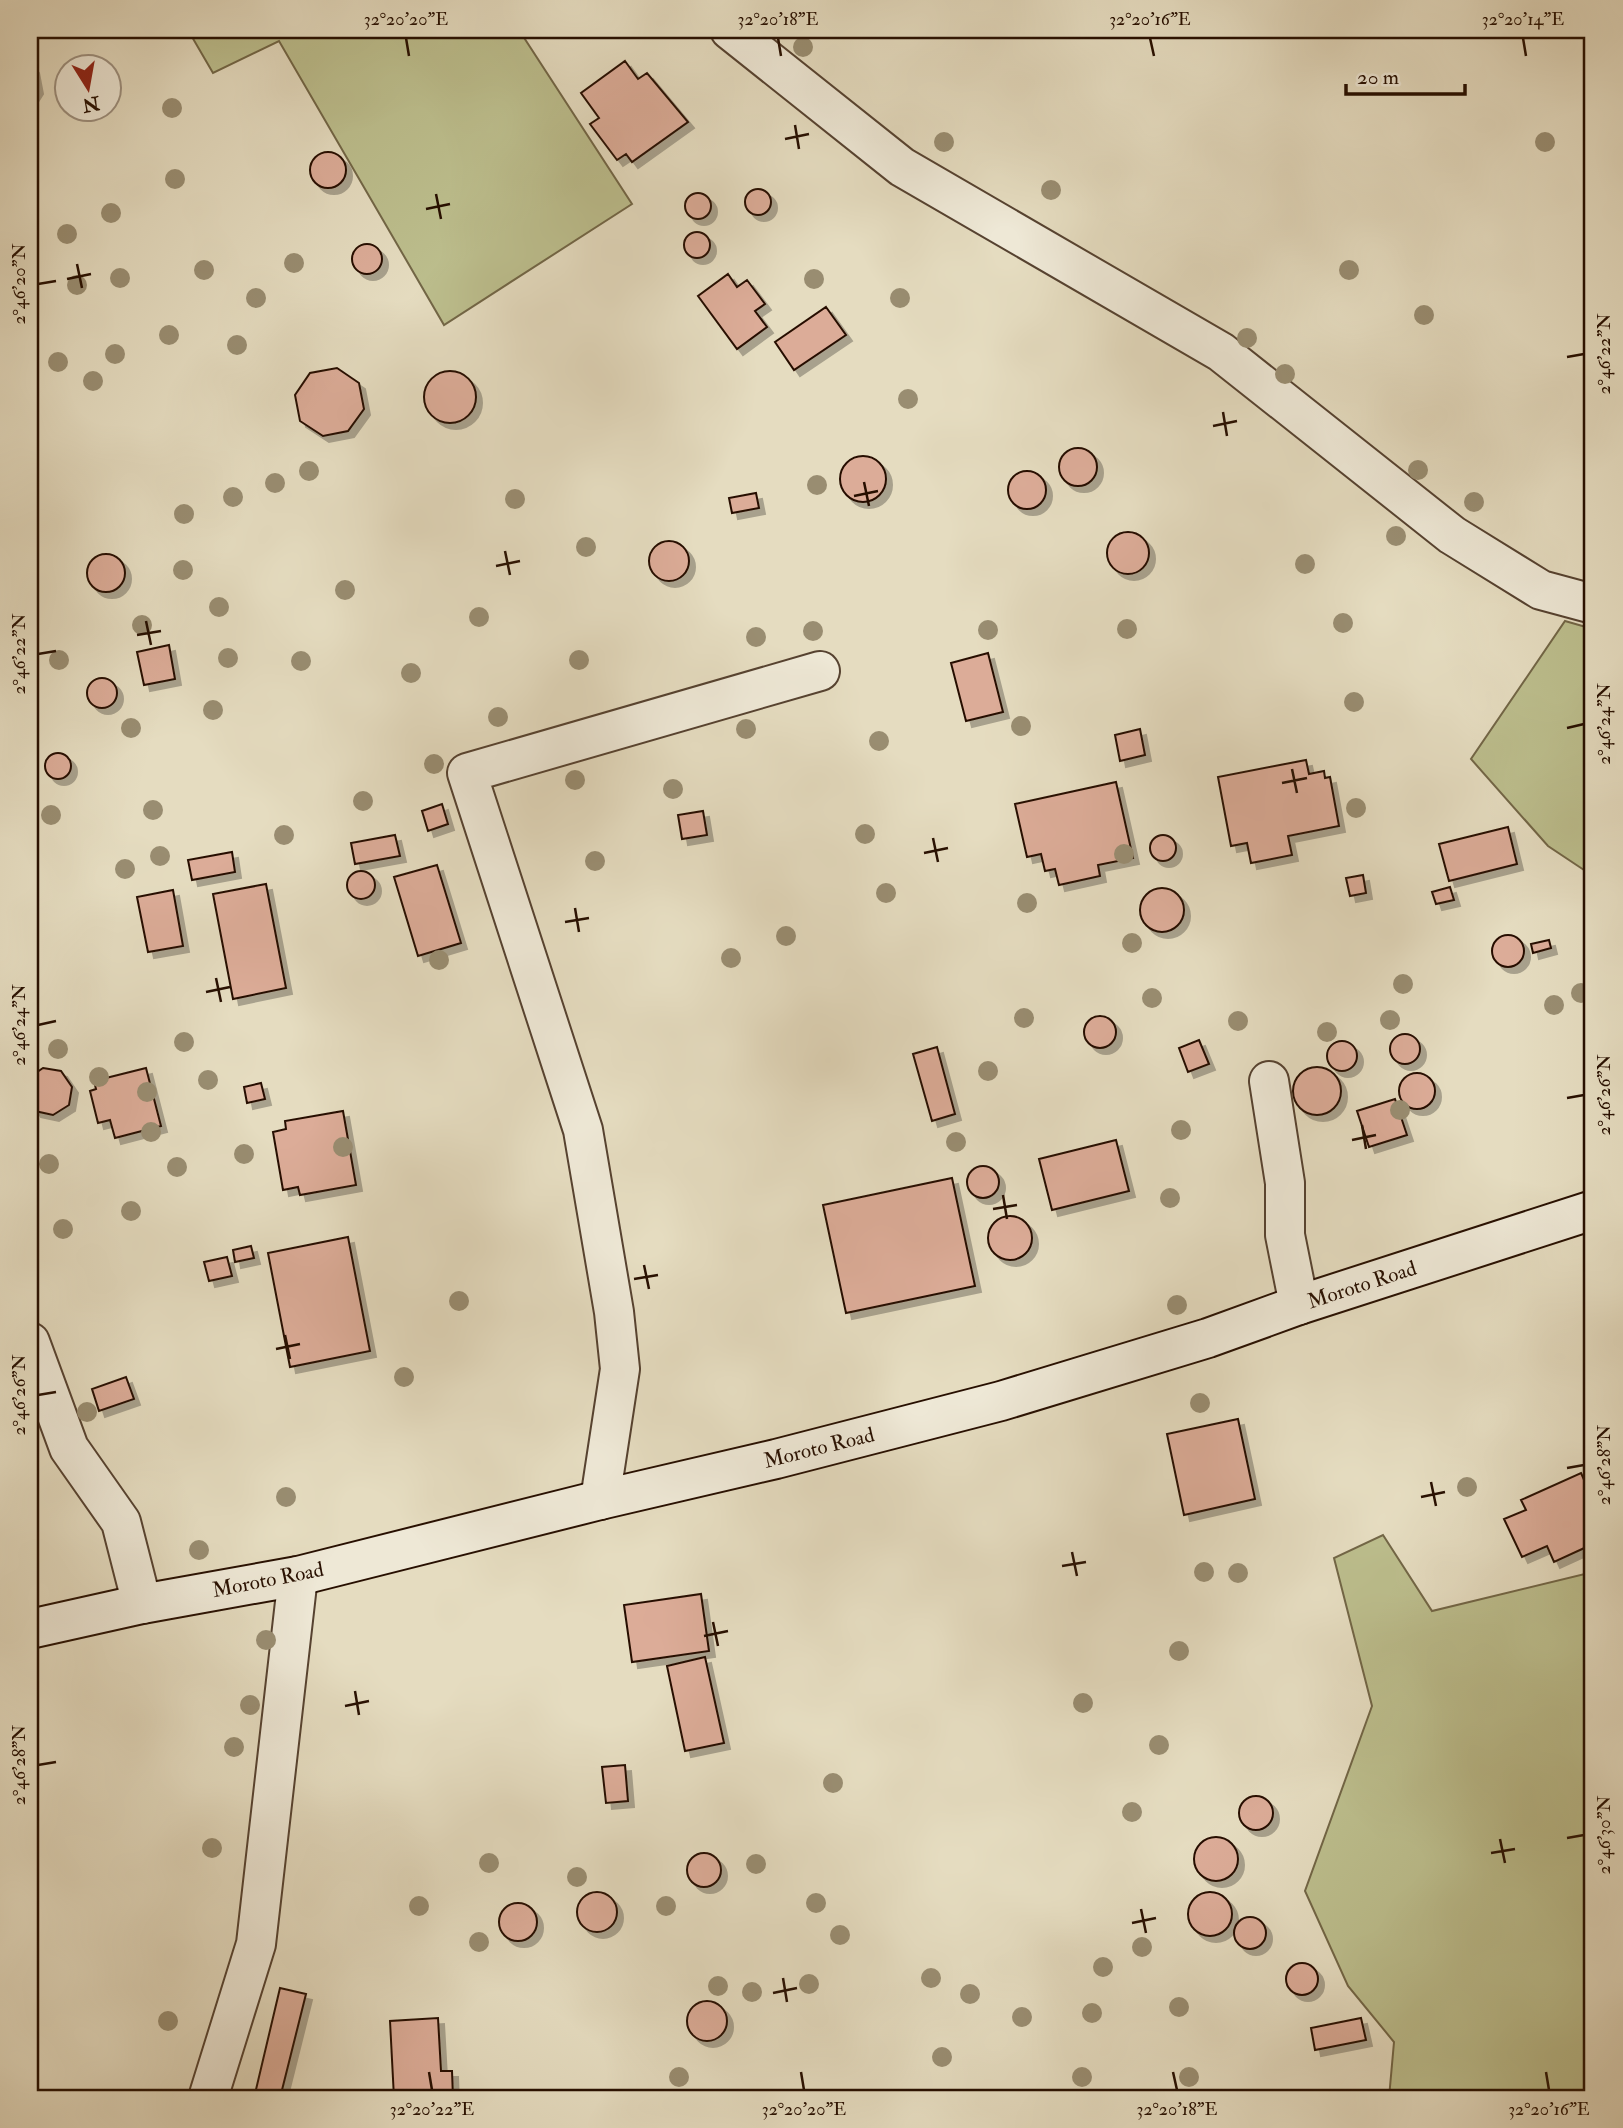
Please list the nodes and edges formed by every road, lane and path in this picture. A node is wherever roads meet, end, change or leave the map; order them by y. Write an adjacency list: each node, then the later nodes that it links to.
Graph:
1 (730, 30): 2 (street)
2 (1593, 604)
3 (820, 671): 8 (street)
4 (1269, 1081): 6 (street)
5 (1593, 1210): 6 (street, Moroto Road)
6 (1298, 1306): 8 (street, Moroto Road)
7 (30, 1342): 10 (street)
8 (600, 1500): 9 (street, Moroto Road)
9 (298, 1576): 10 (street, Moroto Road); 12 (street)
10 (142, 1604): 11 (street, Moroto Road)
11 (30, 1629)
12 (208, 2098)

